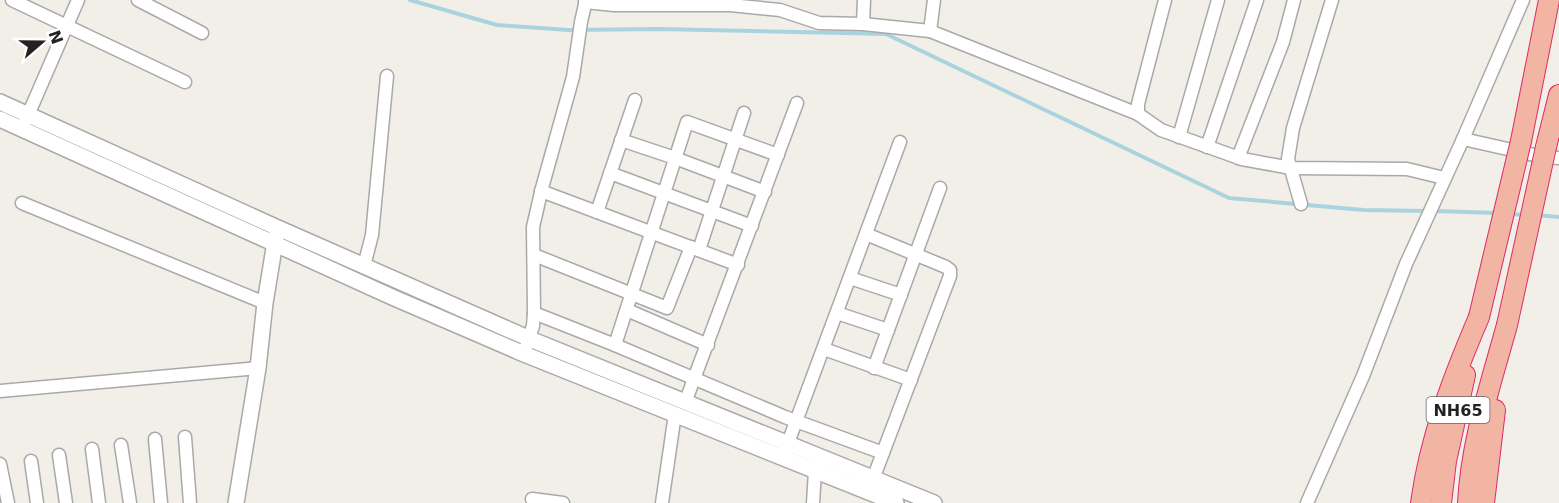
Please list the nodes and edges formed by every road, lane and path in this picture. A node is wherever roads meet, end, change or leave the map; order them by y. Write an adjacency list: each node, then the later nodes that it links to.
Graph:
1 (12, 0): 15 (street)
2 (78, 0): 15 (street)
3 (138, 0): 17 (street)
4 (864, 0): 14 (street)
5 (934, 0): 16 (street)
6 (1165, 0): 25 (street)
7 (1218, 0): 28 (street)
8 (1257, 0): 33 (street)
9 (1294, 0): 37 (street)
10 (1332, 0): 38 (street)
11 (1523, 0): 29 (street)
12 (1549, 0): 67 (highway, NH65, bridge)
13 (586, 1): 14 (street); 43 (street)
14 (863, 24): 16 (street)
15 (67, 26): 19 (street); 27 (street)
16 (930, 31): 25 (street)
17 (202, 33)
18 (387, 76): 59 (street)
19 (184, 82)
20 (1559, 95): 34 (highway, NH65)
21 (635, 100): 30 (street)
22 (0, 102): 27 (street)
23 (797, 103): 35 (street)
24 (744, 113): 31 (street)
25 (1138, 114): 28 (street)
26 (0, 119): 27 (street)
27 (25, 122): 51 (street); 54 (street)
28 (1179, 137): 33 (street)
29 (1463, 139): 34 (street); 41 (street)
30 (621, 140): 36 (street); 39 (street)
31 (736, 140): 35 (street); 36 (street); 40 (street)
32 (900, 142): 53 (street)
33 (1207, 147): 37 (street)
34 (1553, 153): 68 (highway, NH65, bridge)
35 (778, 155): 45 (street)
36 (675, 158): 40 (street); 44 (street)
37 (1238, 158): 38 (street)
38 (1291, 168): 41 (street); 47 (street)
39 (610, 173): 44 (street); 49 (street)
40 (724, 176): 45 (street); 48 (street)
41 (1444, 178): 107 (street)
42 (940, 188): 57 (street)
43 (541, 191): 49 (street); 56 (street)
44 (664, 192): 48 (street); 52 (street)
45 (765, 192): 50 (street)
46 (22, 203): 63 (street)
47 (1301, 204)
48 (712, 211): 50 (street); 55 (street)
49 (597, 212): 52 (street)
50 (752, 226): 58 (street)
51 (278, 228): 54 (street); 59 (street)
52 (651, 233): 55 (street); 61 (street)
53 (866, 234): 57 (street); 60 (street)
54 (274, 244): 63 (street); 74 (street)
55 (695, 249): 58 (street); 61 (street)
56 (534, 255): 61 (street); 65 (street)
57 (916, 255): 62 (street); 78 (street)
58 (738, 265): 72 (street)
59 (364, 266): 70 (street)
60 (850, 278): 62 (street); 66 (street)
61 (632, 294): 64 (street)
62 (901, 295): 69 (street)
63 (265, 303): 76 (street)
64 (627, 310): 71 (street); 72 (street)
65 (534, 313): 70 (street); 71 (street)
66 (837, 313): 69 (street); 73 (street)
67 (1479, 317): 108 (highway); 109 (highway, NH65)
68 (1507, 324): 110 (highway, NH65); 111 (highway)
69 (888, 330): 75 (street)
70 (530, 339): 74 (street); 80 (street)
71 (615, 345): 77 (street)
72 (708, 345): 77 (street)
73 (824, 349): 75 (street); 81 (street)
74 (524, 354): 80 (street)
75 (874, 368): 78 (street)
76 (258, 369): 79 (street); 101 (street)
77 (695, 379): 80 (street); 81 (street)
78 (910, 380): 87 (street)
79 (0, 391)
80 (680, 409): 86 (street); 103 (street)
81 (797, 422): 86 (street); 87 (street)
82 (185, 437): 100 (street)
83 (155, 439): 99 (street)
84 (121, 445): 98 (street)
85 (92, 449): 97 (street)
86 (785, 451): 91 (street)
87 (883, 453): 92 (street)
88 (59, 455): 96 (street)
89 (31, 461): 95 (street)
90 (0, 464): 94 (street)
91 (818, 464): 92 (street); 104 (street); 105 (street)
92 (873, 478): 106 (street)
93 (532, 499): 102 (street)
94 (8, 503)
95 (37, 503)
96 (66, 503)
97 (99, 503)
98 (130, 503)
99 (161, 503)
100 (190, 503)
101 (236, 503)
102 (564, 503)
103 (662, 503)
104 (813, 503)
105 (896, 503)
106 (934, 503)
107 (1307, 503)
108 (1421, 503)
109 (1441, 503)
110 (1468, 503)
111 (1484, 503)

